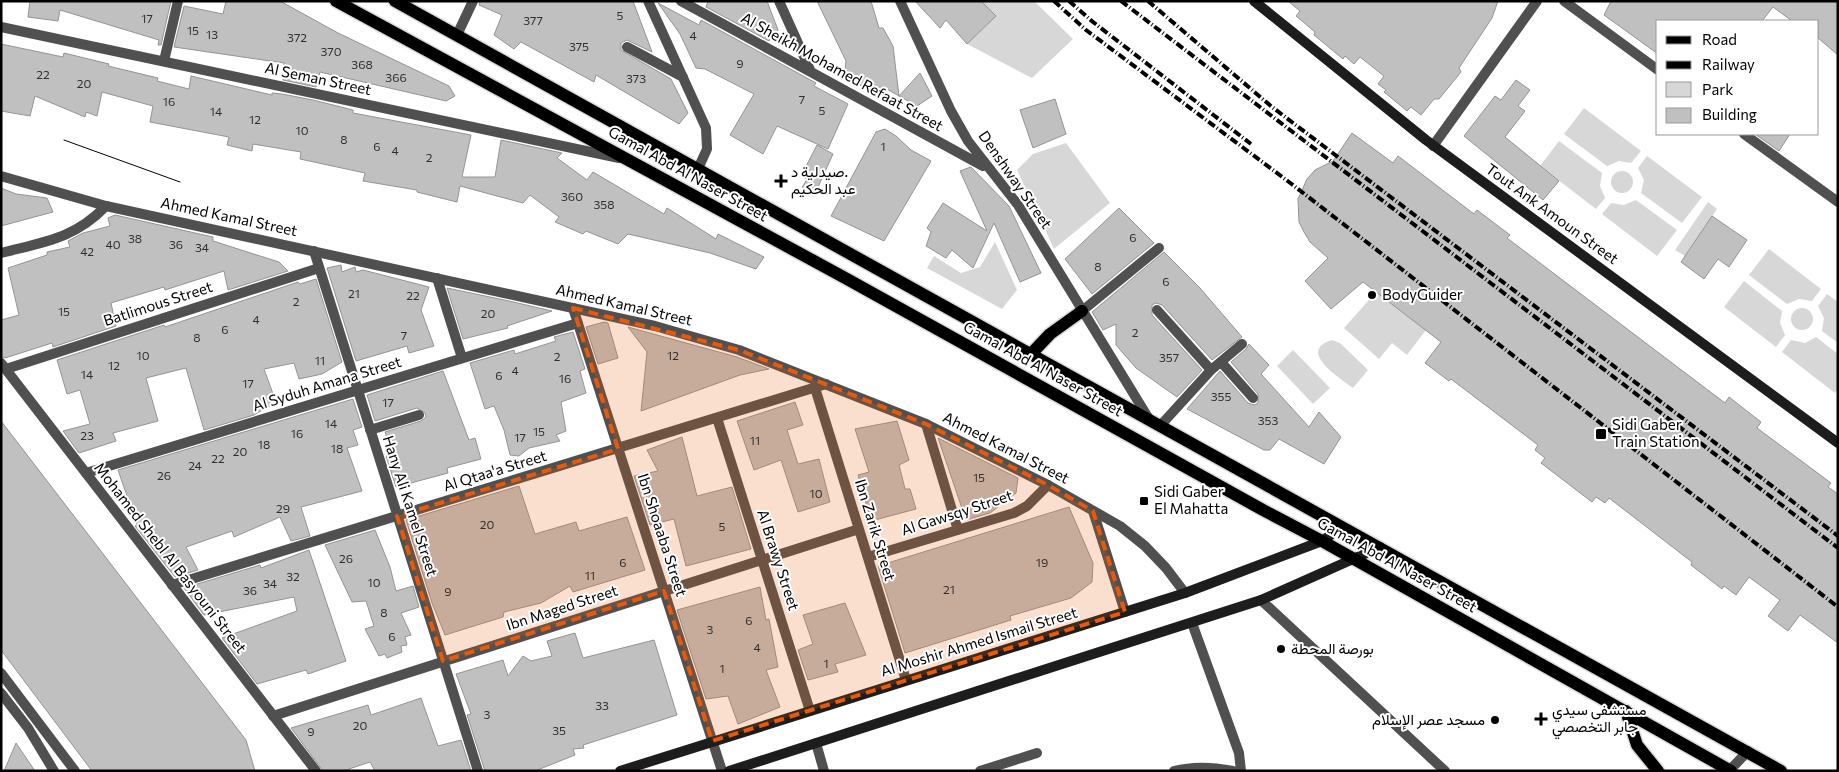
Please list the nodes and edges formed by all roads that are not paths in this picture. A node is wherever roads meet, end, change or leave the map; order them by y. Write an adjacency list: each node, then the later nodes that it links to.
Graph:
1 (178, 1): 15 (street)
2 (336, 1): 21 (main road, Gamal Abd Al Naser Street)
3 (395, 1): 13 (main road, Gamal Abd Al Naser Street)
4 (473, 1): 13 (street)
5 (648, 1): 18 (street)
6 (682, 1): 17 (street, Al Sheikh Mohamed Refaat Street)
7 (779, 1): 17 (street)
8 (900, 1): 22 (street, Denshway Street)
9 (1538, 1): 20 (street)
10 (1564, 1): 16 (street)
11 (1259, 3): 20 (main road, Tout Ank Amoun Street)
12 (1, 27): 15 (street, Al Seman Street)
13 (457, 35): 23 (main road, Gamal Abd Al Naser Street)
14 (627, 47): 18 (street)
15 (164, 61): 21 (street, Al Seman Street)
16 (1656, 69)
17 (811, 72): 22 (street, Al Sheikh Mohamed Refaat Street)
18 (683, 77): 23 (street)
19 (1745, 135): 25 (street)
20 (1433, 146): 51 (main road, Tout Ank Amoun Street)
21 (629, 160): 60 (main road, Gamal Abd Al Naser Street)
22 (988, 169): 34 (street, Denshway Street)
23 (697, 171): 37 (main road, Gamal Abd Al Naser Street)
24 (1, 176): 26 (street, Ahmed Kamal Street)
25 (1838, 202)
26 (106, 206): 28 (street, Ahmed Kamal Street); 29 (street)
27 (1159, 248): 34 (street)
28 (314, 251): 30 (street, Hany Ali Kamel Street); 31 (street, Ahmed Kamal Street)
29 (1, 253)
30 (319, 268): 40 (street, Batlimous Street); 44 (street, Hany Ali Kamel Street)
31 (437, 278): 32 (street, Ahmed Kamal Street); 38 (street)
32 (572, 308): 35 (street, Ibn Shoaaba Street); 42 (street, Ahmed Kamal Street)
33 (1157, 310): 41 (street)
34 (1082, 311): 37 (main road); 48 (street, Denshway Street)
35 (578, 323): 38 (street, Al Syduh Amana Street); 52 (street, Ibn Shoaaba Street)
36 (1242, 344): 39 (street)
37 (1032, 353): 48 (main road, Gamal Abd Al Naser Street)
38 (462, 358): 44 (street, Al Syduh Amana Street)
39 (1221, 362): 41 (street); 45 (street)
40 (3, 366): 53 (street, Mohamed Shebl Al Basyouni Street)
41 (1212, 370): 48 (street)
42 (826, 384): 43 (street, Al Qtaa'a Street); 49 (street, Ahmed Kamal Street)
43 (815, 388): 47 (street, Al Qtaa'a Street); 58 (street, Ibn Zarik Street)
44 (358, 390): 50 (street, Hany Ali Kamel Street); 53 (street, Al Syduh Amana Street)
45 (1253, 398)
46 (419, 415): 50 (street)
47 (717, 418): 52 (street, Al Qtaa'a Street); 64 (street, Al Brawy Street)
48 (1155, 423): 57 (main road, Gamal Abd Al Naser Street)
49 (926, 424): 54 (street, Ahmed Kamal Street); 59 (street)
50 (370, 430): 56 (street, Hany Ali Kamel Street)
51 (1838, 443)
52 (618, 449): 56 (street, Al Qtaa'a Street); 66 (street, Ibn Shoaaba Street)
53 (86, 473): 65 (street, Mohamed Shebl Al Basyouni Street)
54 (1048, 485): 55 (street, Ahmed Kamal Street); 59 (street, Al Gawsqy Street)
55 (1093, 511): 67 (street, Ahmed Kamal Street); 69 (street)
56 (397, 516): 65 (street, Al Qtaa'a Street); 71 (street, Hany Ali Kamel Street)
57 (1342, 527): 60 (main road, Al Moshir Ahmed Ismail Street); 61 (main road, Gamal Abd Al Naser Street)
58 (859, 529): 62 (street, Ibn Zarik Street); 64 (street, Ibn Maged Street)
59 (958, 530): 62 (street, Al Gawsqy Street)
60 (1322, 541): 63 (main road, Gamal Abd Al Naser Street); 67 (main road, Al Moshir Ahmed Ismail Street)
61 (1380, 547): 63 (main road); 80 (main road, Gamal Abd Al Naser Street)
62 (868, 557): 73 (street, Ibn Zarik Street)
63 (1354, 558): 68 (main road); 76 (main road, Gamal Abd Al Naser Street)
64 (762, 560): 66 (street, Ibn Maged Street); 75 (street, Al Brawy Street)
65 (172, 585): 77 (street, Mohamed Shebl Al Basyouni Street)
66 (664, 591): 71 (street, Ibn Maged Street); 78 (street, Ibn Shoaaba Street)
67 (1185, 593): 69 (main road, Al Moshir Ahmed Ismail Street)
68 (1261, 600): 70 (main road); 95 (street)
69 (1125, 612): 73 (main road, Al Moshir Ahmed Ismail Street)
70 (1192, 623): 79 (main road); 94 (street)
71 (443, 661): 77 (street, Ibn Maged Street); 86 (street, Hany Ali Kamel Street)
72 (1, 673): 84 (street)
73 (906, 680): 75 (main road, Al Moshir Ahmed Ismail Street)
74 (1, 693): 83 (street)
75 (810, 711): 78 (main road, Al Moshir Ahmed Ismail Street)
76 (1626, 711): 82 (main road, Gamal Abd Al Naser Street); 96 (main road)
77 (273, 716): 85 (street, Mohamed Shebl Al Basyouni Street)
78 (712, 742): 87 (main road, Al Moshir Ahmed Ismail Street); 88 (street, Ibn Shoaaba Street)
79 (816, 743): 89 (main road); 90 (street)
80 (1748, 751): 82 (street); 97 (main road, Gamal Abd Al Naser Street)
81 (1037, 753): 91 (street)
82 (1730, 770)
83 (54, 771)
84 (75, 771)
85 (316, 771)
86 (478, 771)
87 (620, 771)
88 (722, 771)
89 (729, 771)
90 (824, 771)
91 (980, 771)
92 (1174, 771): 93 (street)
93 (1233, 771)
94 (1241, 771)
95 (1445, 771)
96 (1658, 771)
97 (1781, 771)

